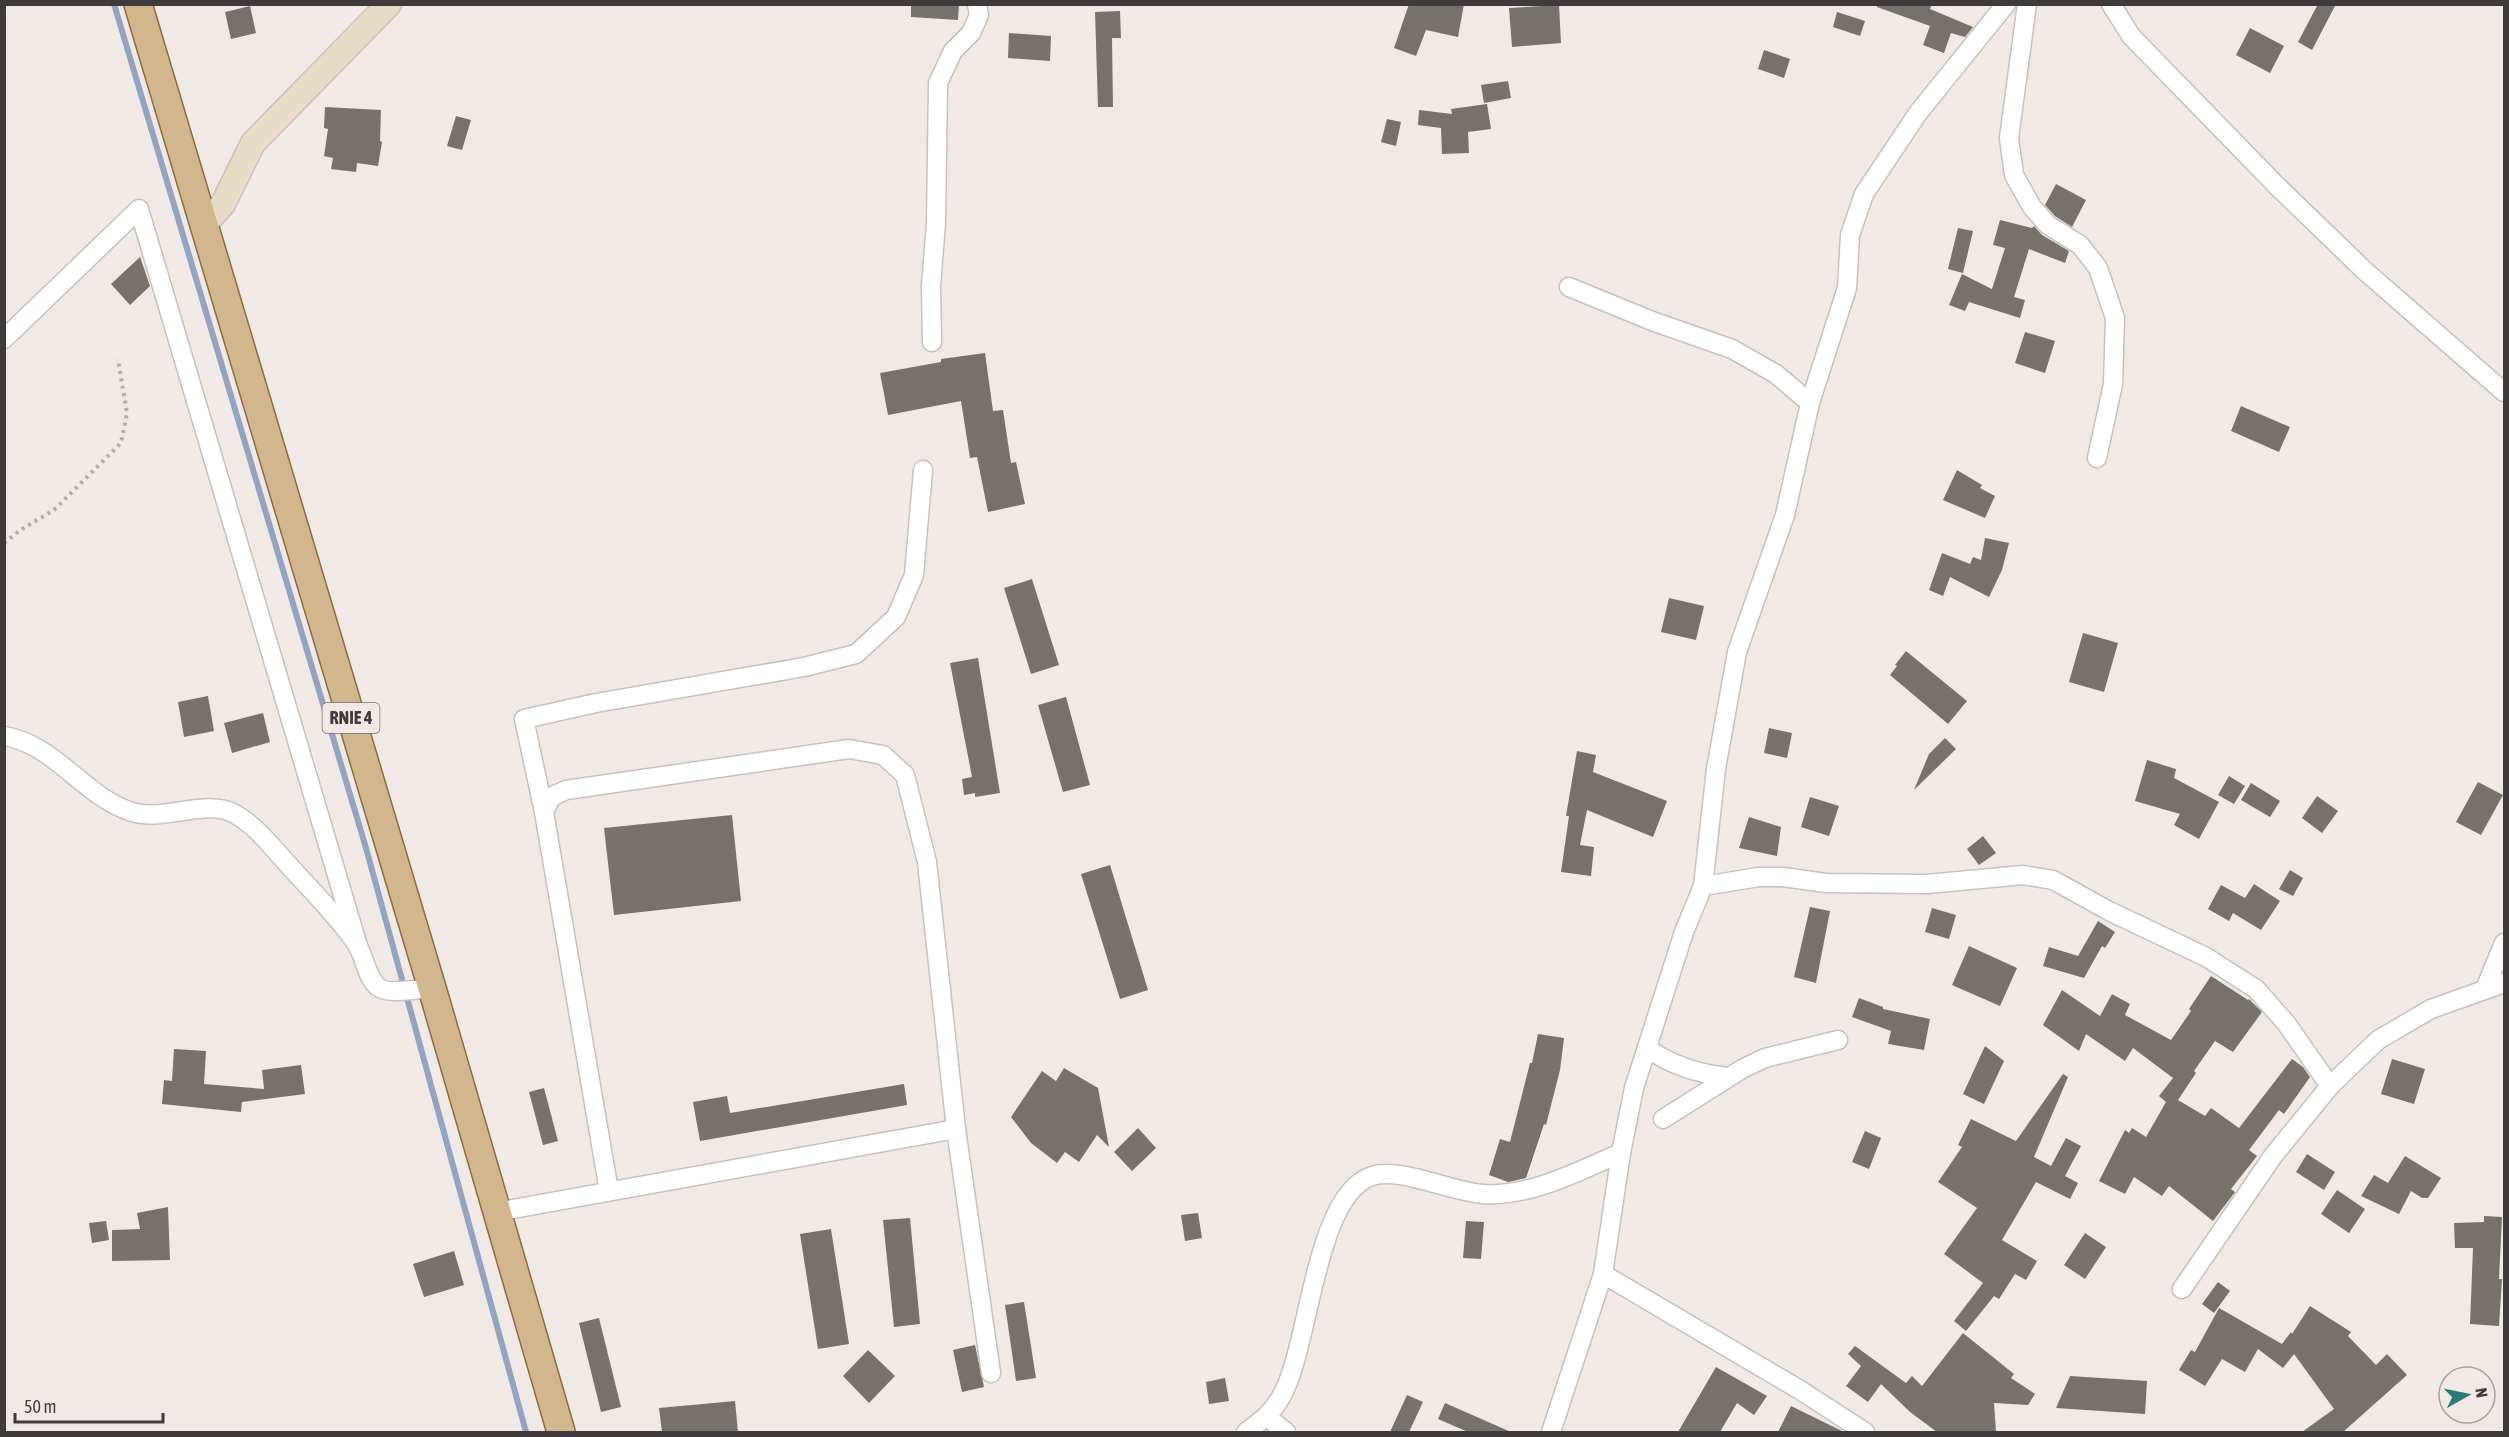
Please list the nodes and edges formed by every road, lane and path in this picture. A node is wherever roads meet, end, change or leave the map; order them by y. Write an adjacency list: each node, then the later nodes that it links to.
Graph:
1 (138, 4): 7 (main road, RNIE 4)
2 (389, 4): 7 (street)
3 (977, 4): 10 (street)
4 (2006, 4): 13 (street)
5 (2027, 4): 14 (street)
6 (2110, 4): 12 (street)
7 (204, 225): 23 (main road, RNIE 4)
8 (1569, 287): 13 (street)
9 (4, 339): 21 (street)
10 (932, 342)
11 (118, 359): 16 (path)
12 (2505, 392)
13 (1810, 403): 19 (street)
14 (2097, 458)
15 (923, 470): 18 (street)
16 (4, 543)
17 (4, 736): 21 (street)
18 (544, 812): 30 (street); 32 (street)
19 (1703, 886): 26 (street); 28 (street)
20 (2505, 943): 24 (street)
21 (358, 946): 23 (street)
22 (2505, 983): 24 (street)
23 (432, 988): 33 (main road, RNIE 4)
24 (2485, 989): 28 (street)
25 (1838, 1040): 27 (street)
26 (1647, 1047): 27 (street); 31 (street)
27 (1729, 1077): 29 (street)
28 (2330, 1086): 35 (street)
29 (1663, 1119)
30 (956, 1129): 32 (street); 36 (street)
31 (1621, 1153): 34 (street); 37 (street)
32 (609, 1191): 33 (street)
33 (496, 1212): 38 (main road, RNIE 4)
34 (1603, 1274): 41 (street); 42 (street)
35 (2182, 1289)
36 (991, 1373)
37 (1267, 1417): 39 (street); 40 (street)
38 (561, 1432)
39 (1246, 1432)
40 (1286, 1432)
41 (1551, 1432)
42 (1865, 1432)

